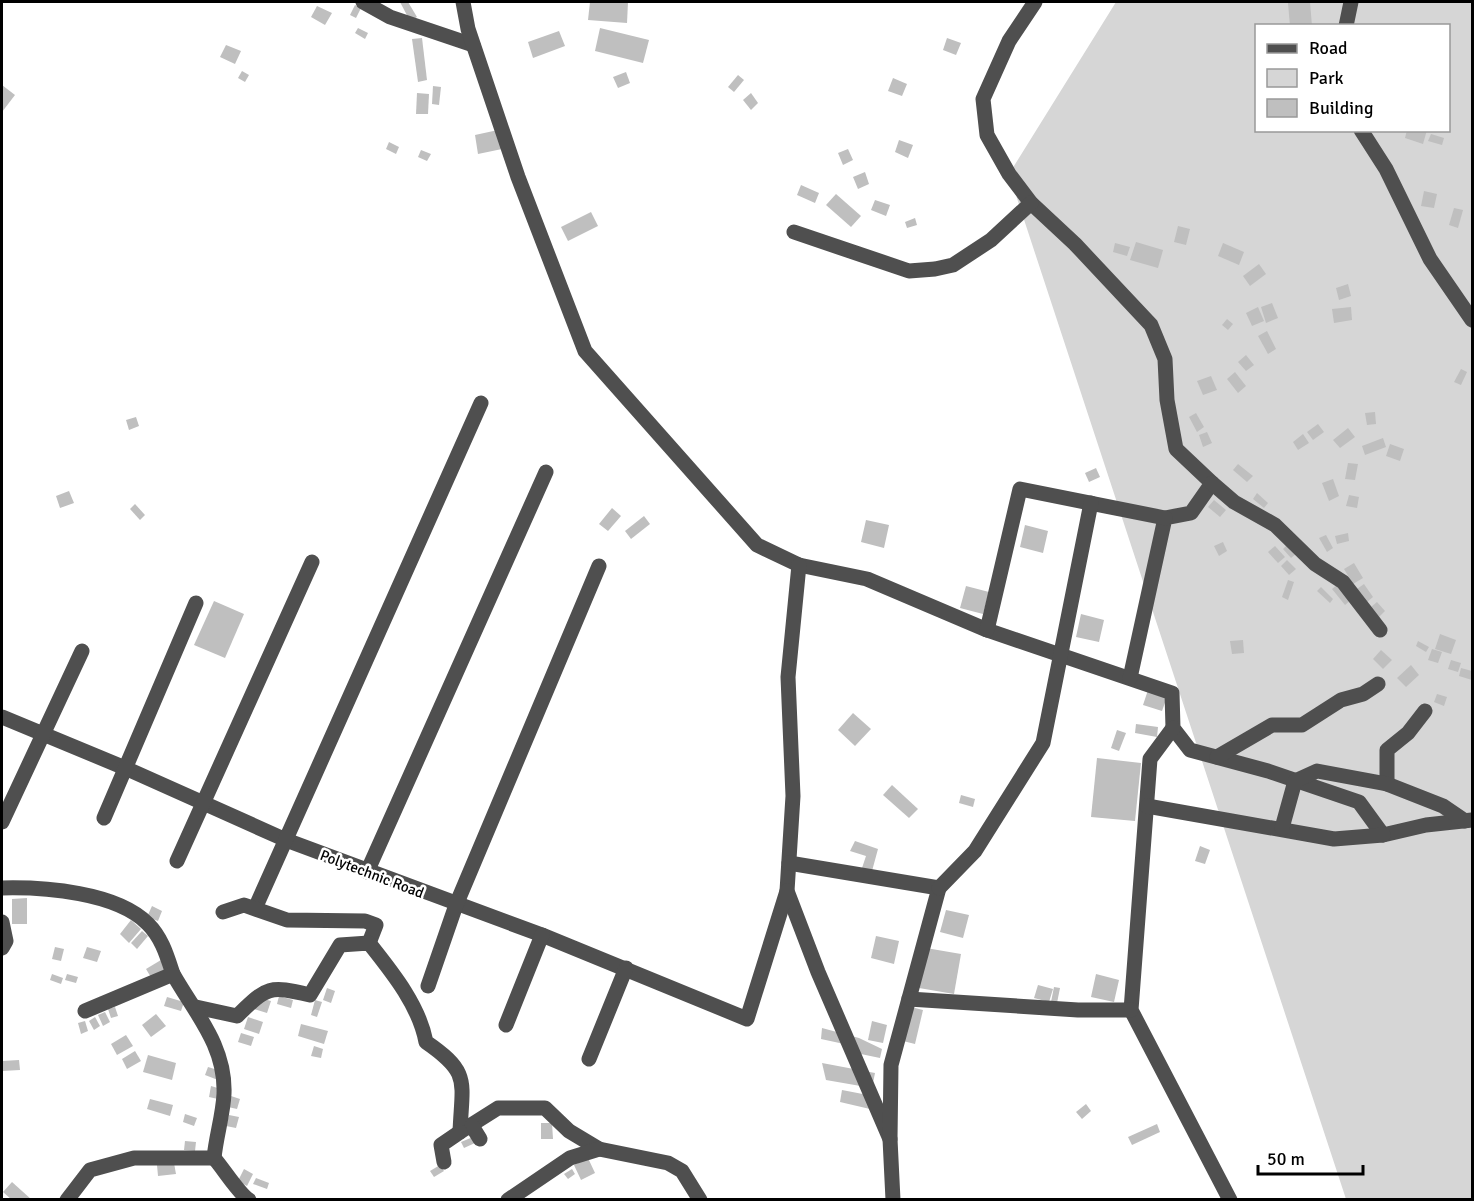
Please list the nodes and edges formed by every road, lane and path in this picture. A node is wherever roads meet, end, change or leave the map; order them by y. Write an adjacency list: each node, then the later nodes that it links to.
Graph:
1 (363, 2): 6 (street)
2 (463, 2): 6 (street)
3 (1035, 2): 8 (street)
4 (1351, 2): 5 (street)
5 (1346, 24)
6 (473, 45): 18 (street)
7 (1362, 132): 10 (street)
8 (1031, 203): 9 (street); 13 (street)
9 (794, 232)
10 (1473, 320)
11 (481, 403): 41 (street)
12 (546, 472): 44 (street)
13 (1212, 483): 15 (street); 21 (street)
14 (1091, 502): 15 (street); 20 (street); 23 (street)
15 (1165, 518): 24 (street)
16 (312, 562): 34 (street)
17 (599, 566): 49 (street)
18 (799, 566): 20 (street); 43 (street)
19 (196, 603): 31 (street)
20 (987, 630): 23 (street)
21 (1380, 630)
22 (82, 651): 29 (street)
23 (1060, 656): 24 (street); 45 (street)
24 (1130, 678): 28 (street)
25 (1378, 684): 30 (street)
26 (1425, 711): 33 (street)
27 (2, 717): 29 (street, Polytechnic Road)
28 (1173, 728): 30 (street); 35 (street)
29 (43, 736): 31 (street, Polytechnic Road); 38 (street)
30 (1216, 757): 32 (street)
31 (125, 768): 34 (street, Polytechnic Road); 36 (street)
32 (1295, 781): 33 (street); 39 (street); 40 (street)
33 (1387, 784): 37 (street)
34 (203, 804): 41 (street, Polytechnic Road); 42 (street)
35 (1147, 806): 39 (street); 60 (street)
36 (104, 818)
37 (1469, 821): 40 (street)
38 (2, 822)
39 (1282, 828): 40 (street)
40 (1383, 835)
41 (286, 840): 44 (street, Polytechnic Road); 48 (street)
42 (177, 861)
43 (789, 863): 45 (street); 46 (street)
44 (367, 872): 49 (street, Polytechnic Road)
45 (939, 888): 58 (street)
46 (787, 891): 55 (street, Polytechnic Road); 65 (street)
47 (4, 892): 56 (street)
48 (257, 904)
49 (456, 905): 52 (street, Polytechnic Road); 57 (street)
50 (223, 912): 53 (street)
51 (2, 922): 54 (street)
52 (542, 935): 55 (street, Polytechnic Road); 62 (street)
53 (369, 943): 59 (street); 64 (street)
54 (2, 948)
55 (626, 969): 63 (street)
56 (173, 974): 59 (street); 61 (street)
57 (428, 986)
58 (909, 999): 60 (street); 65 (street)
59 (196, 1007): 67 (street)
60 (1131, 1010): 74 (street)
61 (85, 1011)
62 (506, 1025)
63 (589, 1059)
64 (471, 1133): 66 (street); 68 (street)
65 (890, 1139): 73 (street)
66 (599, 1149): 71 (street); 72 (street)
67 (214, 1158): 69 (street); 70 (street)
68 (444, 1162)
69 (244, 1198)
70 (67, 1200)
71 (508, 1200)
72 (700, 1200)
73 (893, 1200)
74 (1230, 1200)

